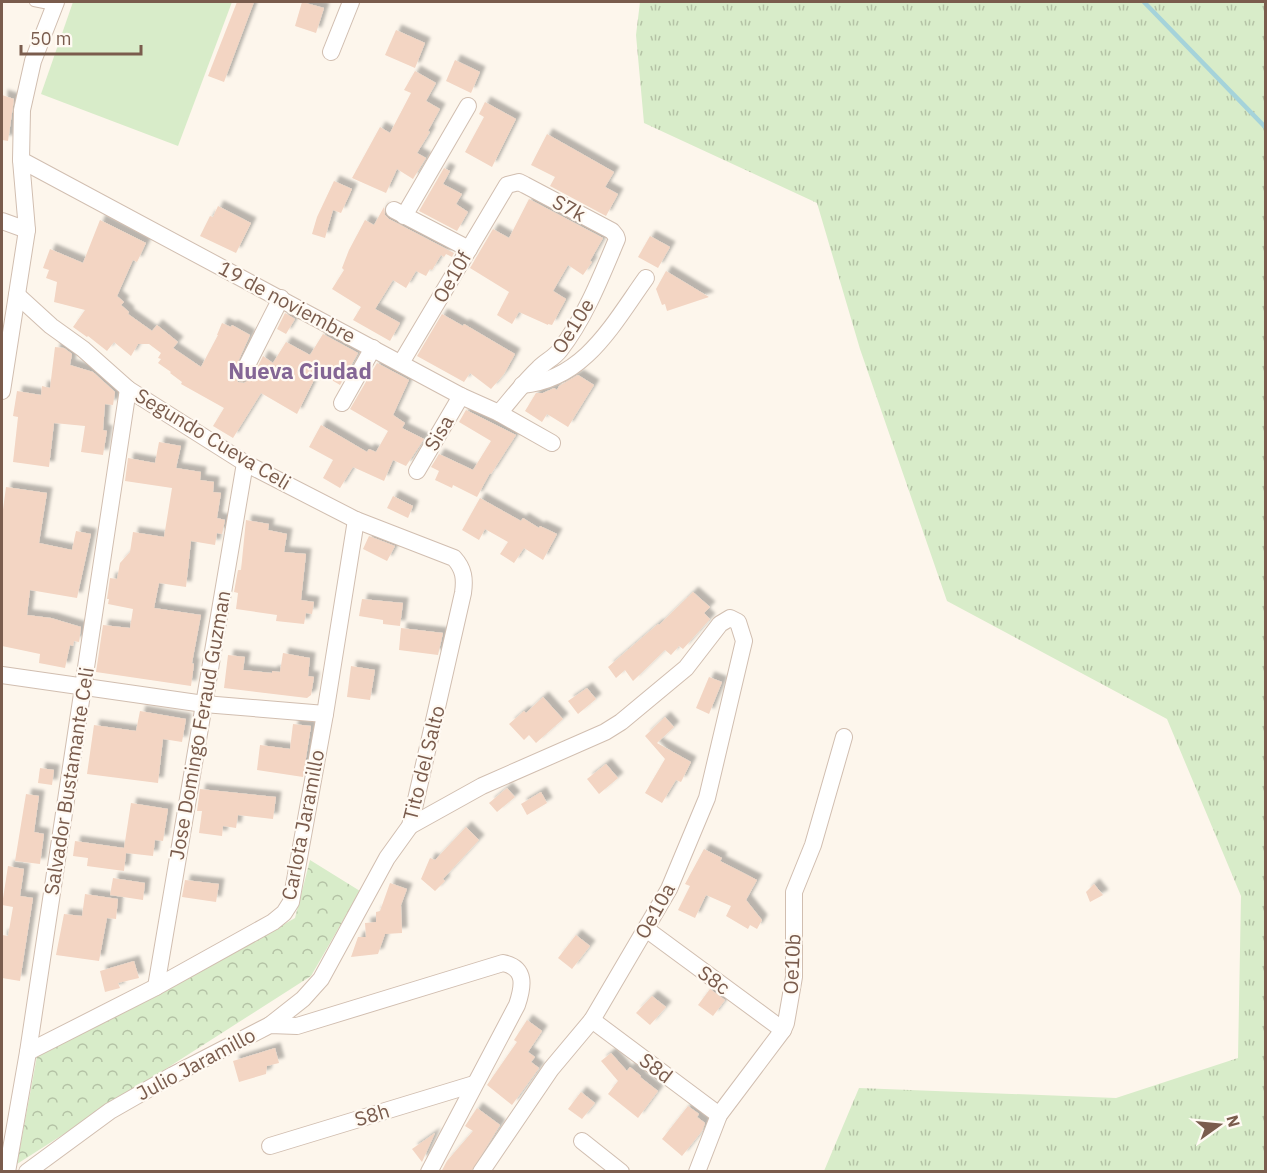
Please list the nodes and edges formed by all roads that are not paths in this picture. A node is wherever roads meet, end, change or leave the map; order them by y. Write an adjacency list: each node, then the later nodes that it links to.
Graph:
1 (34, 2): 3 (lane)
2 (351, 2): 4 (street)
3 (55, 4): 6 (street)
4 (331, 52)
5 (468, 106): 10 (street)
6 (21, 160): 9 (street); 14 (street, 19 de noviembre)
7 (503, 190): 10 (street, Oe10f); 11 (street, S7k)
8 (2, 221): 9 (street)
9 (27, 230): 13 (street)
10 (469, 249): 17 (street, Oe10f)
11 (609, 255): 19 (street, Oe10e)
12 (646, 278): 19 (street)
13 (17, 295): 15 (street); 20 (street, Segundo Cueva Celi)
14 (281, 298): 16 (street, 19 de noviembre); 18 (street)
15 (7, 325): 21 (street)
16 (373, 348): 17 (street, 19 de noviembre); 23 (street)
17 (401, 363): 22 (street, 19 de noviembre)
18 (243, 373)
19 (522, 385): 24 (street, Oe10e)
20 (129, 389): 26 (street, Segundo Cueva Celi); 31 (street, Salvador Bustamante Celi)
21 (2, 391)
22 (461, 396): 24 (street, 19 de noviembre); 27 (street, Sisa)
23 (342, 404)
24 (499, 413): 25 (street, 19 de noviembre)
25 (552, 443)
26 (245, 463): 28 (street, Segundo Cueva Celi); 32 (street, Jose Domingo Feraud Guzman)
27 (417, 471)
28 (356, 520): 29 (street, Segundo Cueva Celi); 33 (street, Carlota Jaramillo)
29 (461, 565): 35 (street, Tito del Salto)
30 (2, 675): 31 (street)
31 (83, 688): 32 (street); 41 (street, Salvador Bustamante Celi)
32 (204, 705): 33 (street); 37 (street, Jose Domingo Feraud Guzman)
33 (325, 714): 37 (street, Carlota Jaramillo)
34 (844, 737): 40 (street, Oe10b)
35 (410, 826): 36 (street, Oe10a); 39 (street, Tito del Salto)
36 (646, 929): 38 (street, Oe10a); 40 (street, S8c)
37 (156, 987): 41 (street, Carlota Jaramillo)
38 (592, 1020): 43 (street, S8d); 49 (street, Oe10a)
39 (270, 1025): 42 (street, Julio Jaramillo); 47 (street, Julio Jaramillo)
40 (783, 1030): 43 (street, Oe10b)
41 (28, 1052): 46 (street, Salvador Bustamante Celi)
42 (474, 1084): 45 (street, S8h); 48 (street)
43 (719, 1115): 51 (street, Oe10b)
44 (582, 1141): 50 (street)
45 (270, 1146)
46 (6, 1172)
47 (27, 1172)
48 (429, 1172)
49 (481, 1172)
50 (621, 1172)
51 (697, 1172)

